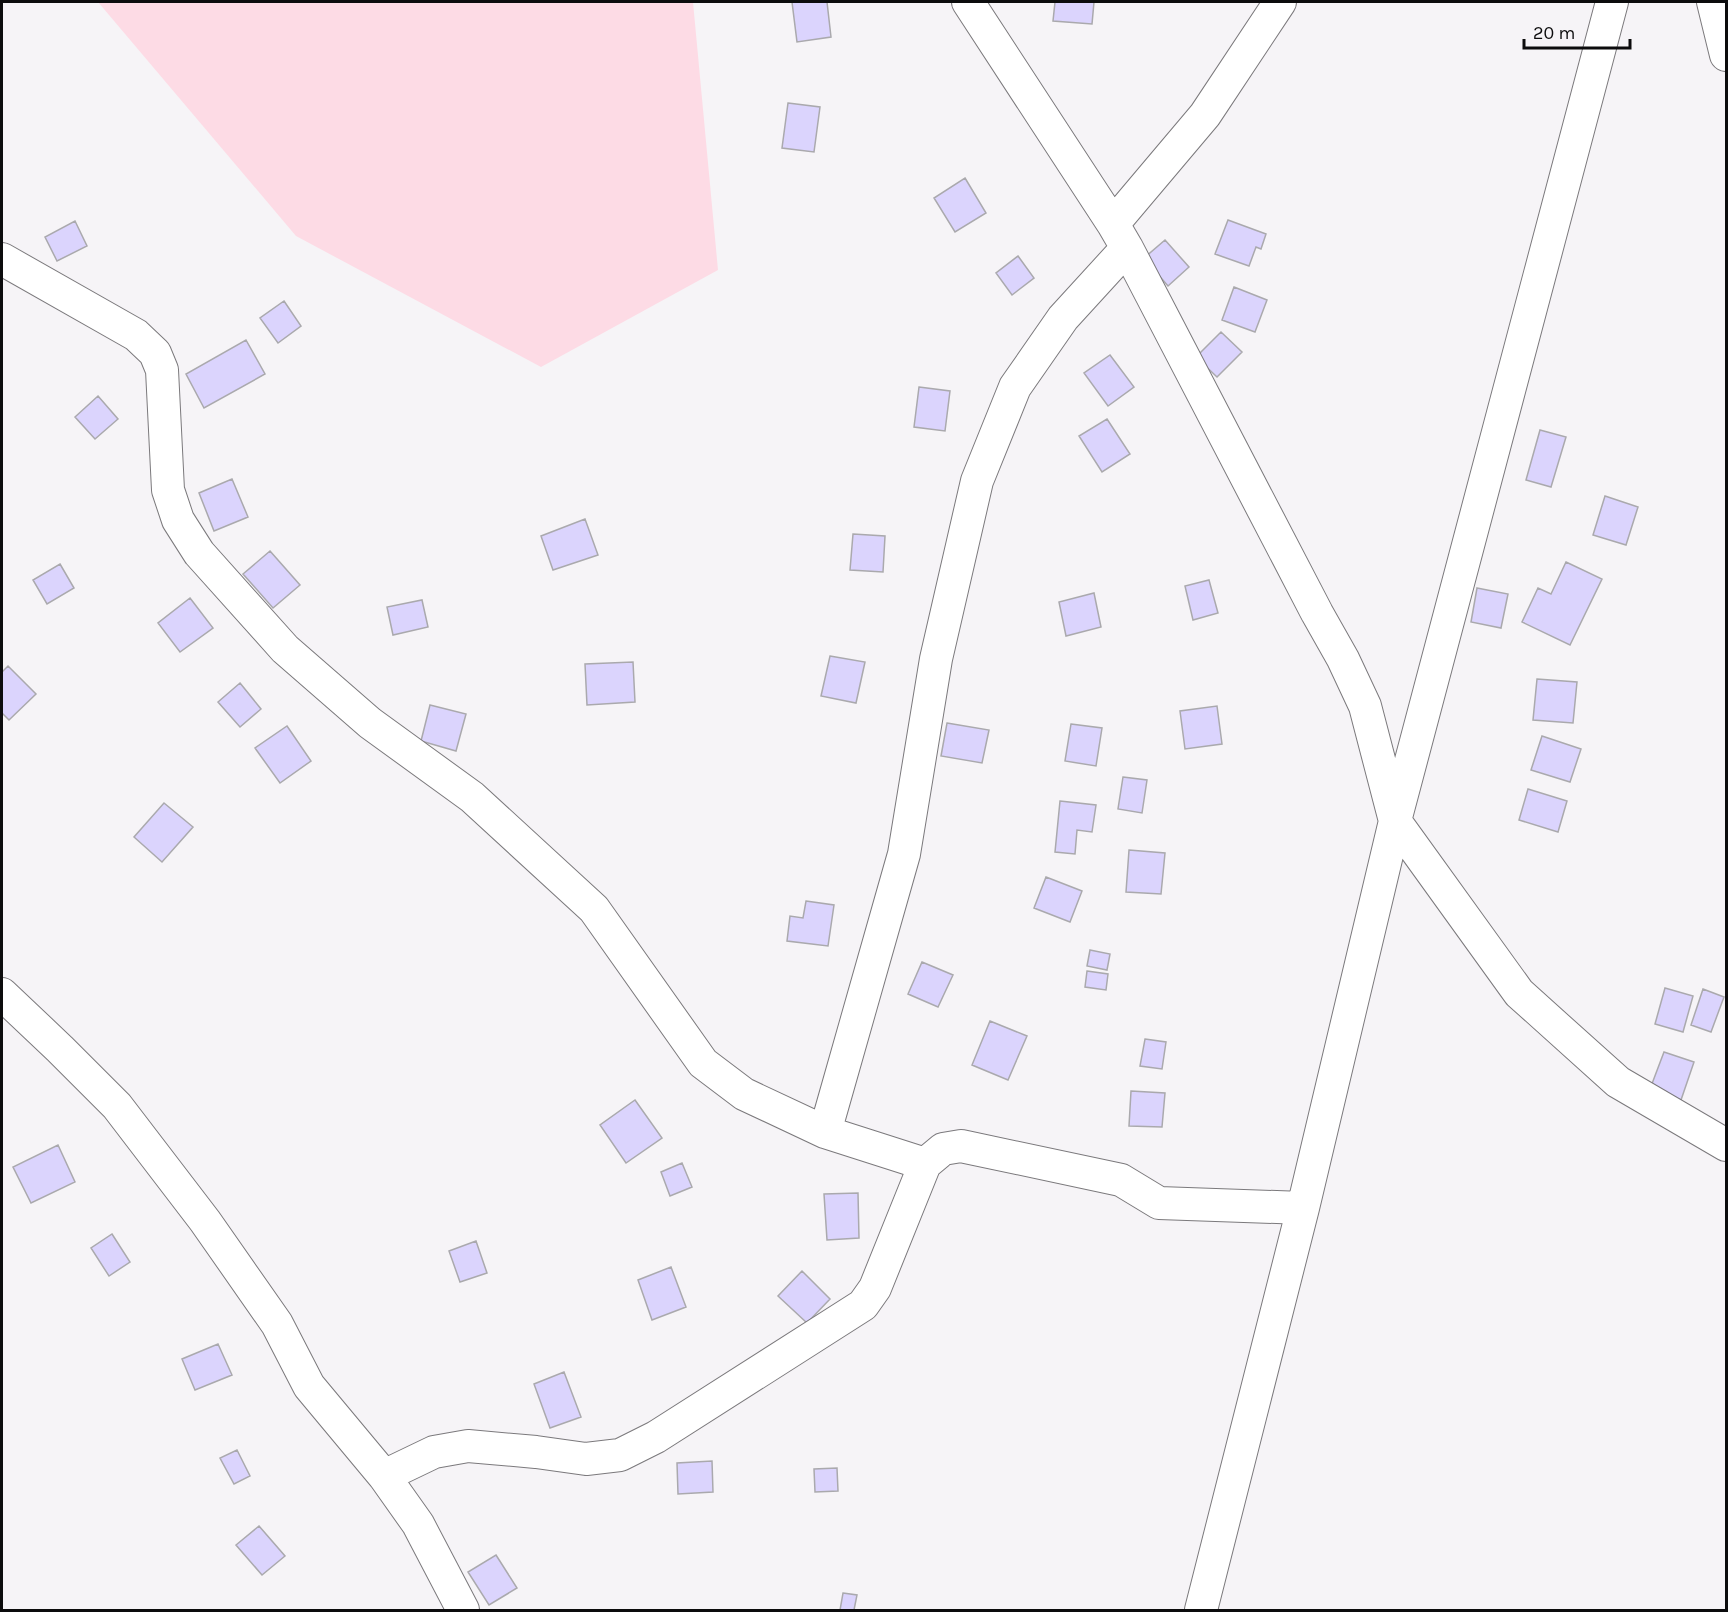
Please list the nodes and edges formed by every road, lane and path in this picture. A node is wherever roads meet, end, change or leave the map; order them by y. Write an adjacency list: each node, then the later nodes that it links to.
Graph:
1 (968, 2): 6 (street)
2 (1280, 2): 6 (street)
3 (1612, 2): 8 (street)
4 (1713, 2): 5 (street)
5 (1726, 55)
6 (1120, 236): 8 (street); 10 (street)
7 (2, 259): 10 (street)
8 (1395, 821): 11 (street); 13 (street)
9 (2, 994): 14 (street)
10 (825, 1132): 12 (street)
11 (1726, 1145)
12 (926, 1164): 13 (street); 14 (street)
13 (1303, 1208): 16 (street)
14 (384, 1476): 15 (street)
15 (463, 1611)
16 (1202, 1611)

